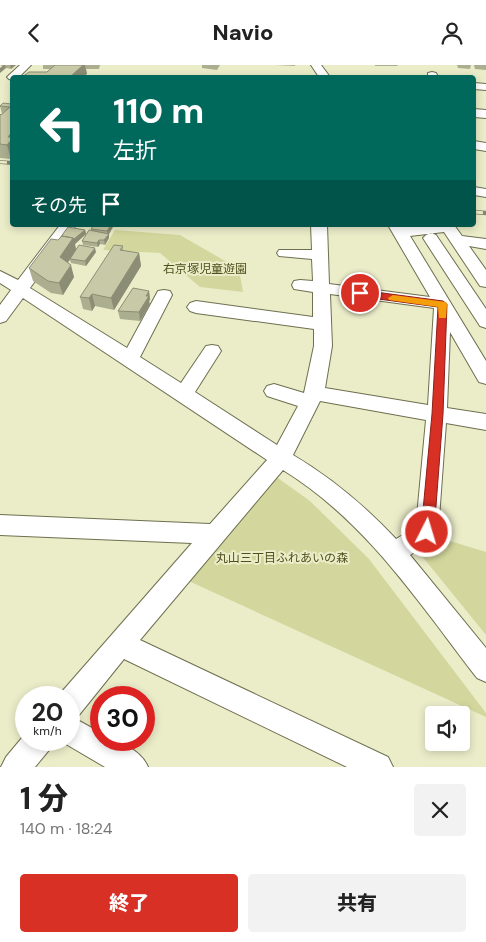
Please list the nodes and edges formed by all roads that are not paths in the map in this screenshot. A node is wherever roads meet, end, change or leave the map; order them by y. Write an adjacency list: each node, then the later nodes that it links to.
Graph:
1 (26, 65): 2 (street)
2 (16, 75)
3 (66, 227): 15 (street)
4 (319, 227): 10 (street)
5 (398, 229): 7 (street); 17 (street)
6 (431, 238): 20 (street)
7 (457, 240): 8 (street); 12 (street)
8 (486, 244)
9 (285, 253): 10 (street)
10 (321, 255): 14 (street)
11 (0, 276): 15 (street)
12 (486, 282)
13 (300, 285): 14 (street)
14 (321, 289): 17 (street); 21 (street)
15 (21, 290): 19 (street); 23 (street)
16 (164, 295): 23 (street)
17 (443, 304): 24 (street); 28 (street)
18 (196, 307): 21 (street)
19 (0, 317)
20 (486, 322)
21 (322, 324): 27 (street)
22 (212, 351): 26 (street)
23 (130, 359): 26 (street)
24 (486, 377)
25 (274, 391): 27 (street)
26 (184, 394): 30 (street)
27 (312, 397): 28 (street); 30 (street)
28 (437, 414): 29 (street); 33 (street)
29 (486, 422)
30 (281, 458): 32 (street); 33 (street)
31 (0, 525): 32 (street)
32 (215, 534): 34 (street)
33 (393, 553): 35 (street)
34 (120, 644): 36 (street); 41 (street)
35 (486, 669)
36 (80, 692)
37 (80, 736): 40 (street)
38 (30, 751): 39 (street)
39 (16, 767)
40 (133, 767)
41 (378, 767)

